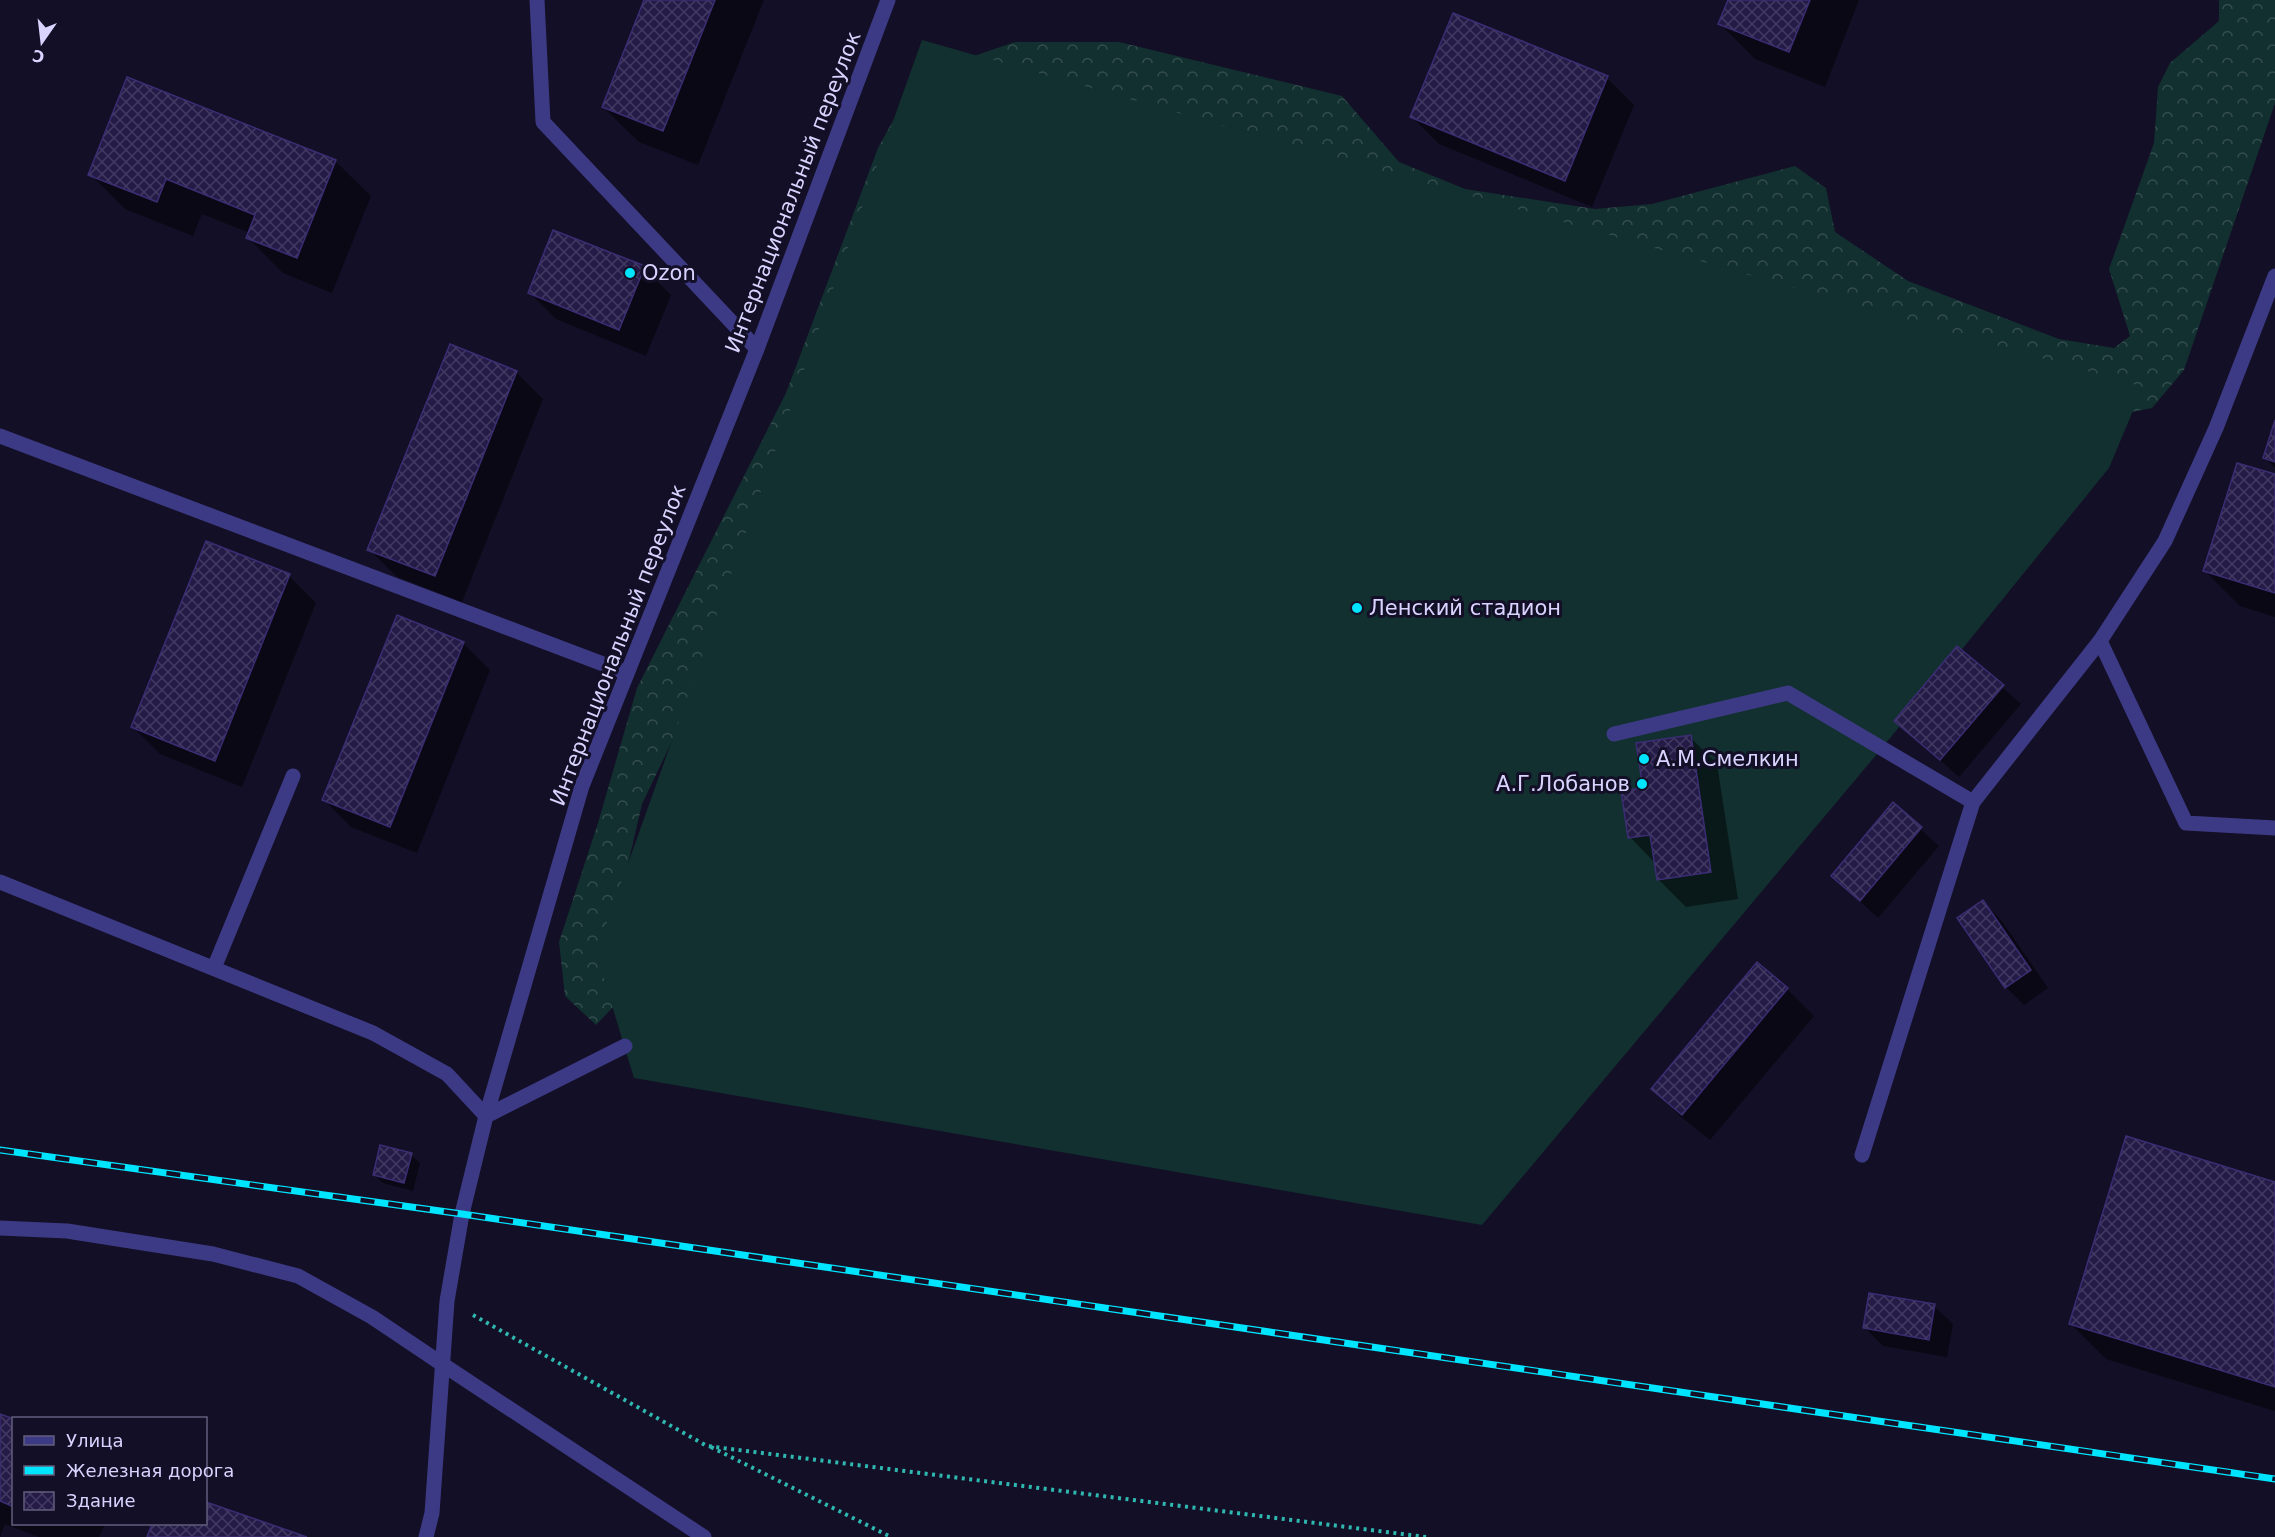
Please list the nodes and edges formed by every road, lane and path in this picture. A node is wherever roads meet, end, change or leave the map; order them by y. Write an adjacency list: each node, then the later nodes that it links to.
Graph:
1 (537, 0): 4 (street)
2 (888, 0): 4 (street, Интернациональный переулок)
3 (2275, 276): 6 (street)
4 (757, 349): 7 (street, Интернациональный переулок)
5 (0, 436): 7 (street)
6 (2100, 642): 10 (street); 11 (street)
7 (627, 673): 15 (street, Интернациональный переулок)
8 (1614, 734): 10 (street)
9 (293, 776): 13 (street)
10 (1973, 802): 16 (street)
11 (2275, 828)
12 (0, 882): 13 (street)
13 (214, 968): 15 (street)
14 (625, 1046): 15 (street)
15 (486, 1116): 19 (street, Интернациональный переулок)
16 (1862, 1155)
17 (0, 1228): 19 (street)
18 (467, 1312): 20 (path)
19 (442, 1364): 21 (street, Интернациональный переулок); 22 (street)
20 (707, 1446): 23 (path); 24 (path)
21 (426, 1537)
22 (704, 1537)
23 (891, 1537)
24 (1426, 1537)

